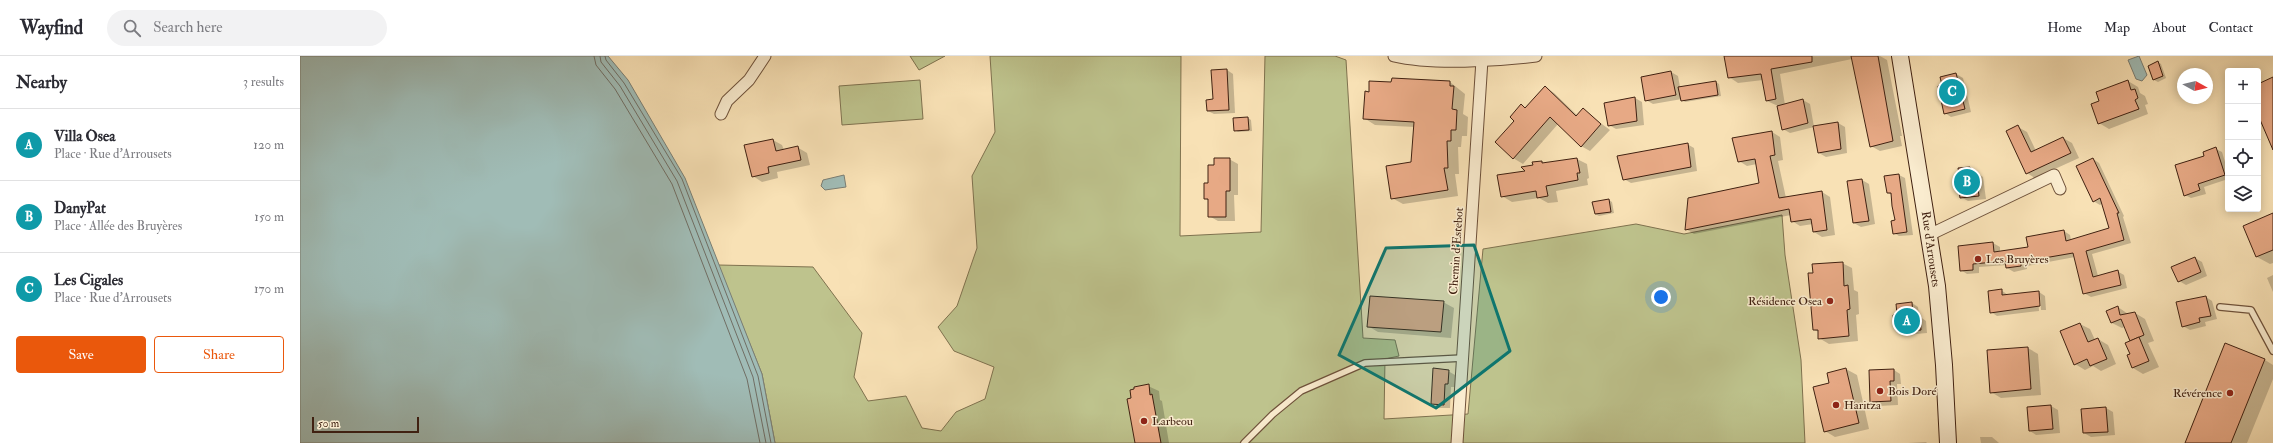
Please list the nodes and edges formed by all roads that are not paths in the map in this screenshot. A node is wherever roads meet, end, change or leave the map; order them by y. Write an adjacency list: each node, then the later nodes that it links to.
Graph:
1 (765, 56): 6 (street)
2 (1394, 56): 5 (street)
3 (1536, 56): 5 (street)
4 (1900, 56): 8 (main road, Rue d'Arrousets)
5 (1482, 60): 11 (street, Chemin d'Estebot)
6 (721, 114)
7 (2060, 189): 8 (street)
8 (1929, 235): 14 (main road, Rue d'Arrousets)
9 (2220, 307): 10 (lane)
10 (2273, 351)
11 (1462, 358): 12 (lane); 13 (street, Chemin d'Estebot)
12 (1244, 443)
13 (1457, 443)
14 (1948, 443)

